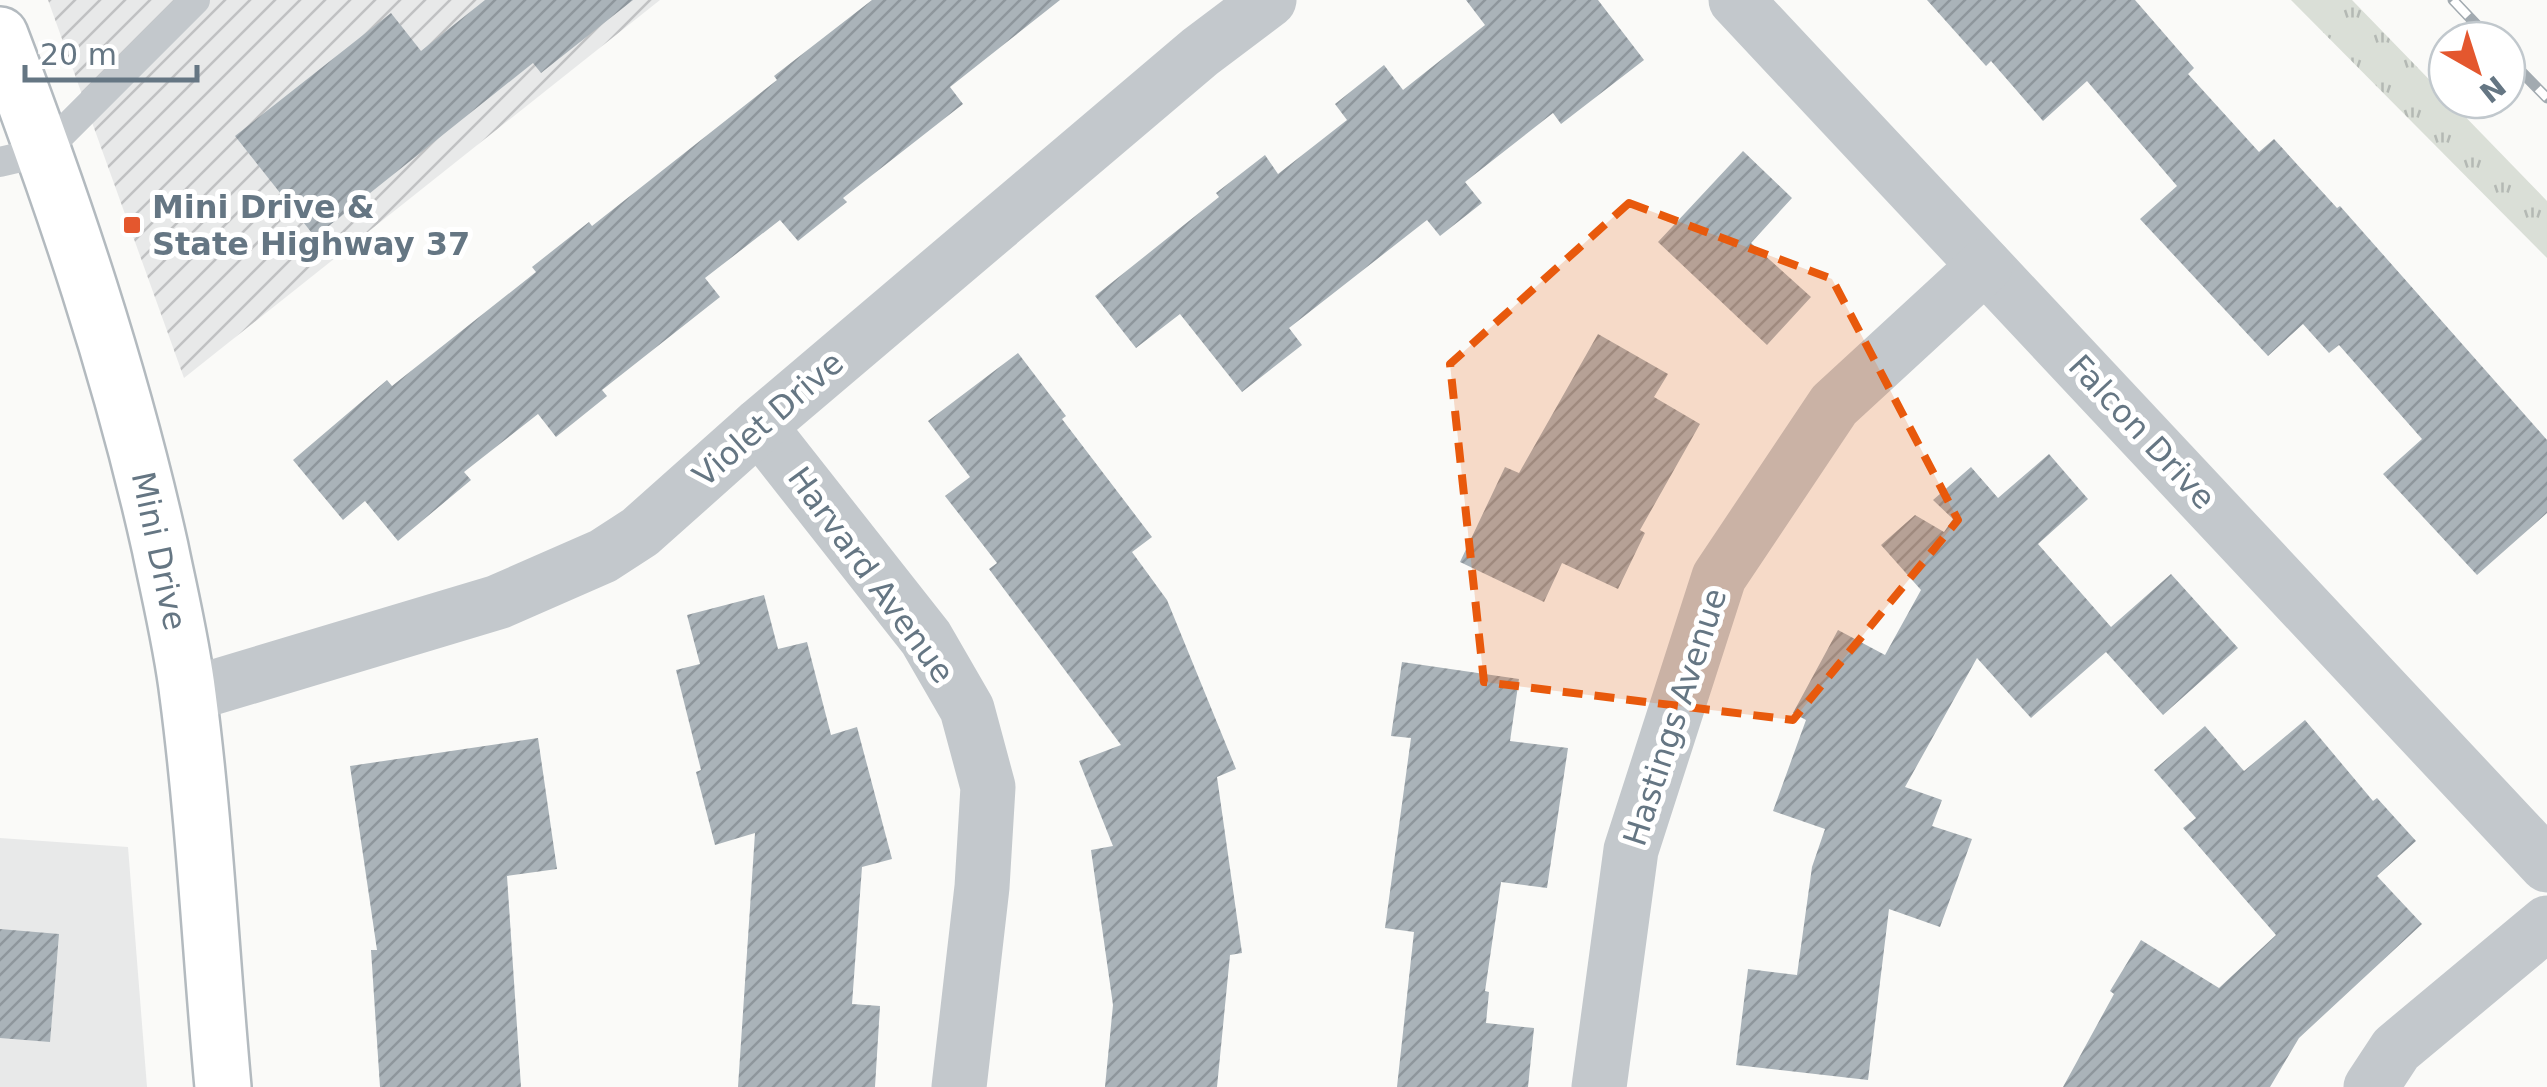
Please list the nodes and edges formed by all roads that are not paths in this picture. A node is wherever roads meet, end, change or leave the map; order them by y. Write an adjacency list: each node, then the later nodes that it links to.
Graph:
1 (195, 0): 5 (lane)
2 (1269, 0): 7 (street, Violet Drive)
3 (1736, 0): 6 (street, Falcon Drive)
4 (0, 35): 5 (street, Mini Drive)
5 (22, 157): 8 (street, Mini Drive)
6 (1986, 266): 9 (street, Falcon Drive); 13 (street, Hastings Avenue)
7 (759, 426): 8 (street, Violet Drive); 12 (street, Harvard Avenue)
8 (188, 695): 11 (street, Mini Drive)
9 (2547, 865)
10 (2547, 923): 14 (street)
11 (223, 1087)
12 (958, 1087)
13 (1599, 1087)
14 (2371, 1087)

